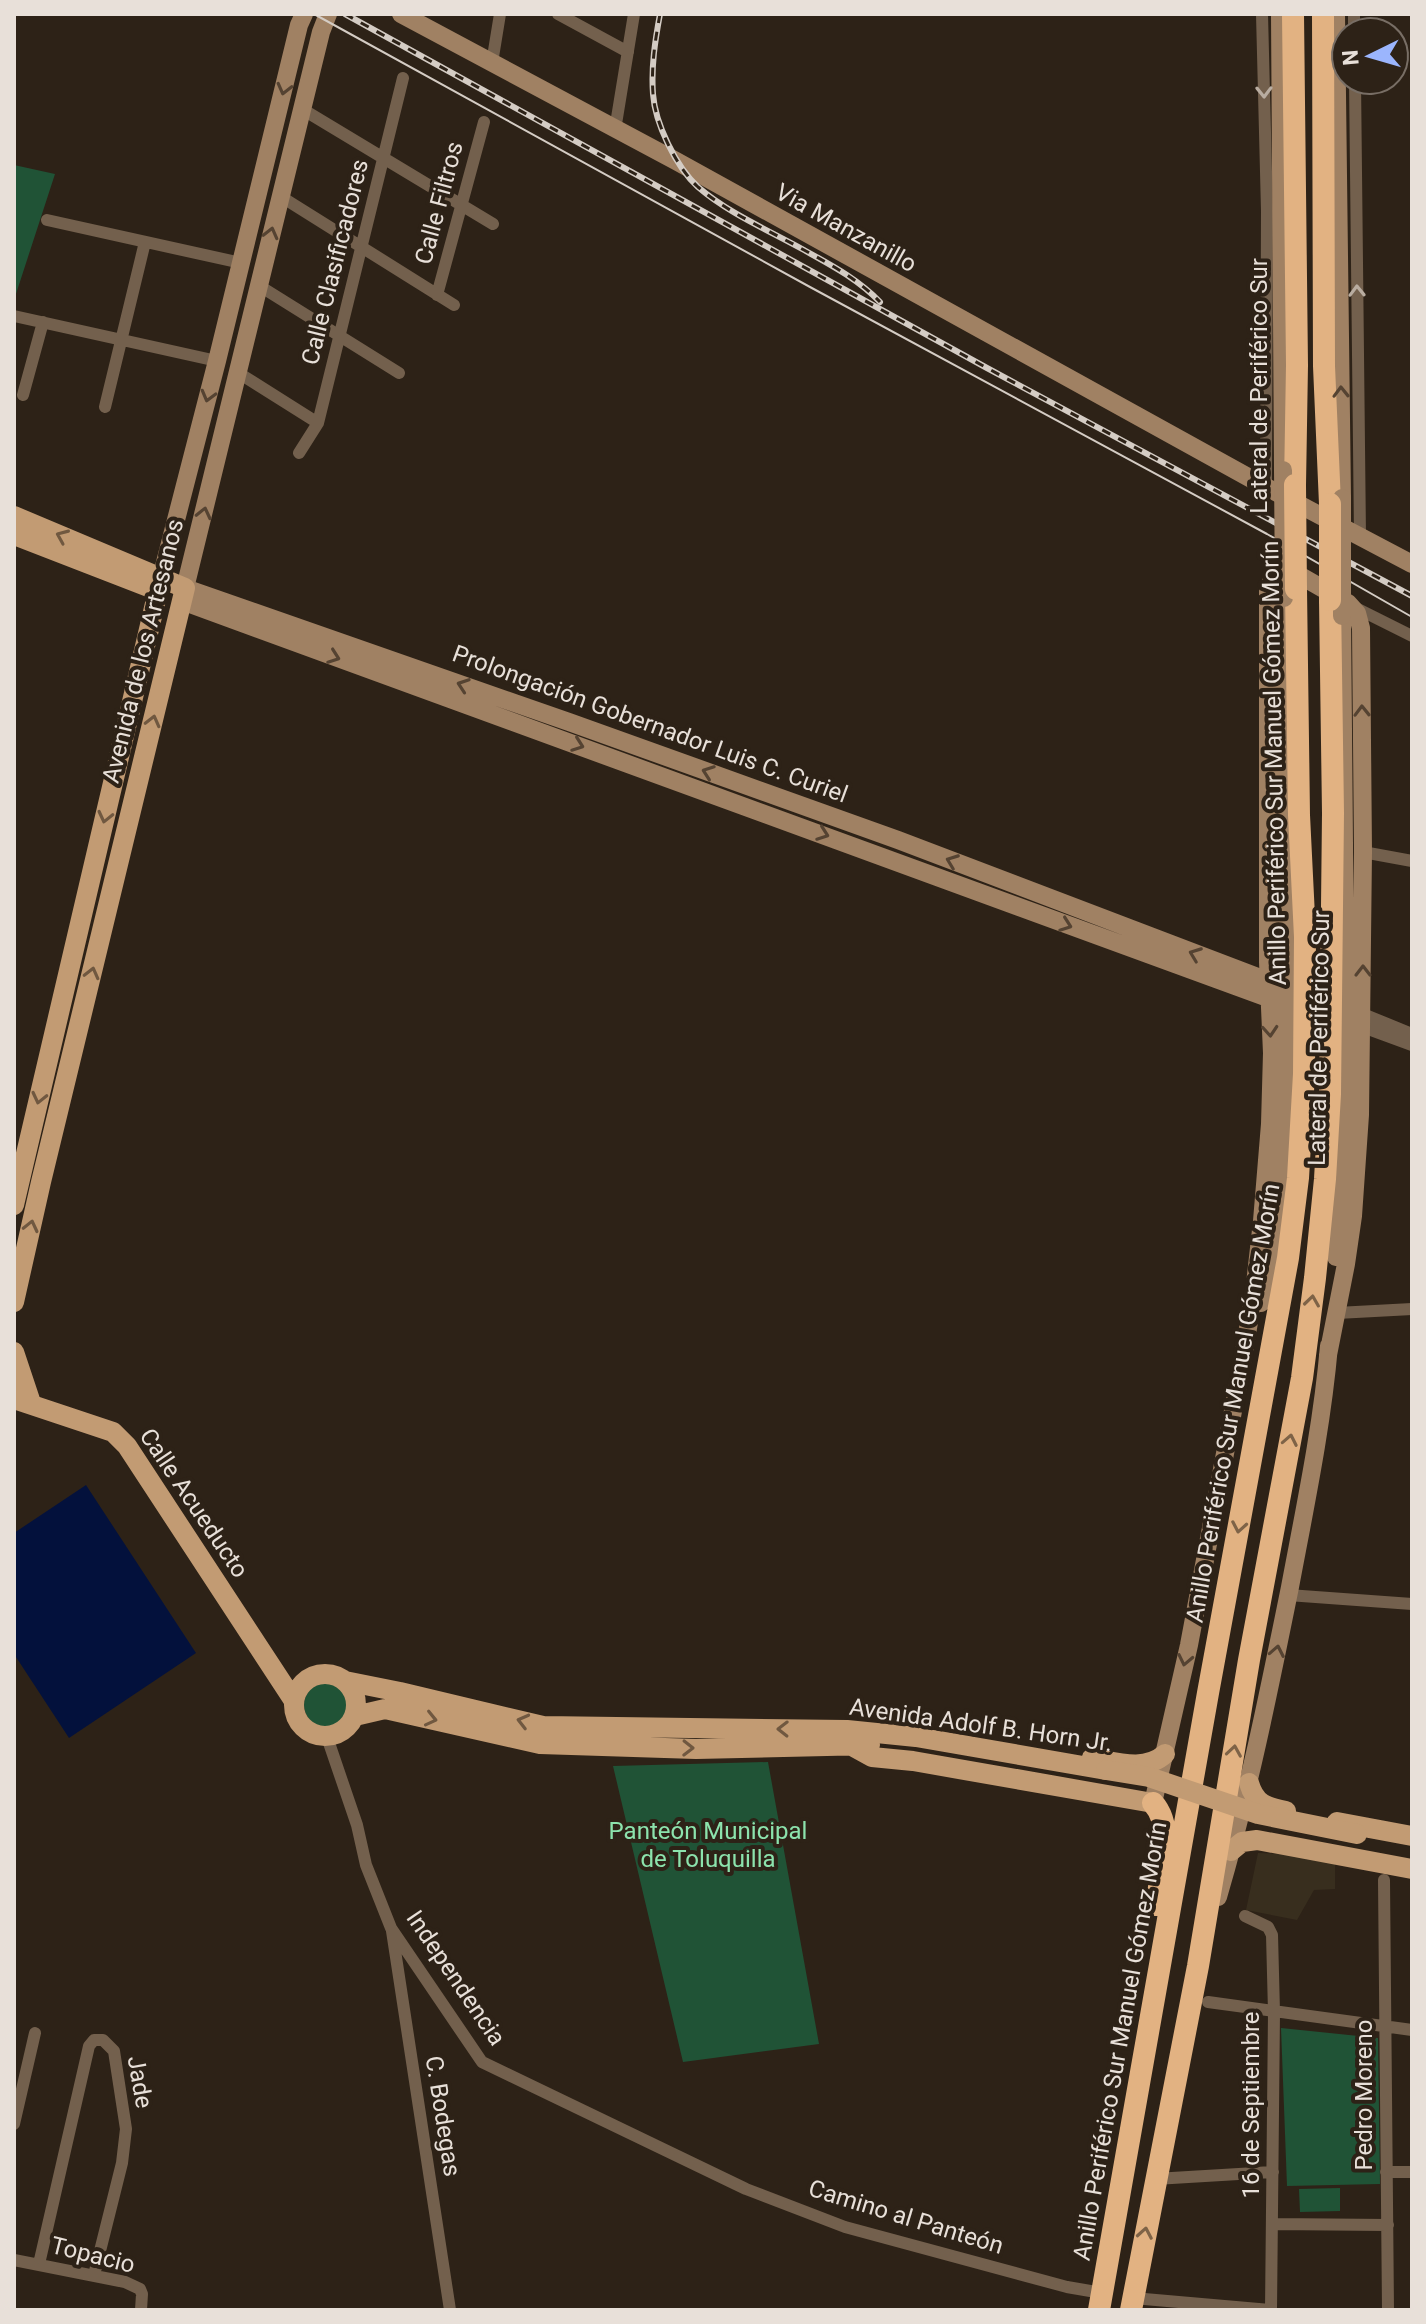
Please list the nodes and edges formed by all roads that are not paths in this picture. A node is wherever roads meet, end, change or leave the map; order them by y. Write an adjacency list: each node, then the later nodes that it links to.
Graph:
1 (304, 14): 21 (street, Avenida de los Artesanos, one-way to 21)
2 (328, 14): 17 (street, Avenida de los Artesanos)
3 (401, 14): 12 (street, Via Manzanillo)
4 (500, 14): 14 (street)
5 (558, 14): 13 (street)
6 (634, 14): 13 (street)
7 (1262, 14): 47 (street, one-way to 47)
8 (1280, 14): 46 (street, Lateral de Periférico Sur)
9 (1293, 14): 46 (highway, Anillo Periférico Sur Manuel Gómez Morín)
10 (1323, 14): 48 (highway)
11 (1336, 14): 48 (street, one-way to 11)
12 (421, 19): 14 (street, Via Manzanillo)
13 (628, 52): 19 (street)
14 (492, 63): 19 (street, Via Manzanillo)
15 (403, 78): 20 (street, Calle Clasificadores)
16 (1355, 96): 51 (street, one-way to 16)
17 (302, 109): 20 (street); 22 (street, Avenida de los Artesanos)
18 (484, 122): 24 (street, Calle Filtros)
19 (615, 130): 47 (street, Via Manzanillo)
20 (384, 158): 24 (street); 28 (street, Calle Clasificadores)
21 (266, 161): 22 (street); 29 (street, Avenida de los Artesanos)
22 (287, 169): 23 (street, Avenida de los Artesanos)
23 (280, 196): 28 (street); 30 (street, Avenida de los Artesanos, one-way to 23)
24 (462, 205): 26 (street); 31 (street, Calle Filtros)
25 (47, 220): 27 (street)
26 (493, 224)
27 (145, 242): 29 (street); 38 (street)
28 (361, 247): 31 (street); 37 (street, Calle Clasificadores)
29 (241, 263): 32 (street, Avenida de los Artesanos)
30 (258, 285): 34 (street, Avenida de los Artesanos); 37 (street)
31 (437, 295): 33 (street)
32 (231, 304): 34 (street); 39 (street, Avenida de los Artesanos)
33 (454, 305)
34 (252, 309): 40 (street, Avenida de los Artesanos)
35 (14, 316): 36 (street)
36 (43, 322): 38 (street); 42 (street)
37 (339, 336): 41 (street); 44 (street, Calle Clasificadores)
38 (122, 340): 39 (street); 43 (street)
39 (217, 361): 53 (street, Avenida de los Artesanos, one-way to 53)
40 (237, 372): 44 (street); 54 (street, Avenida de los Artesanos, one-way to 40)
41 (399, 373)
42 (23, 395)
43 (105, 407)
44 (318, 423): 45 (street, Calle Clasificadores)
45 (299, 453)
46 (1289, 478): 55 (highway, Anillo Periférico Sur Manuel Gómez Morín, bridge)
47 (1266, 487): 51 (street, Via Manzanillo)
48 (1336, 501): 56 (highway, bridge)
49 (14, 516): 53 (main road, Prolongación Gobernador Luis C. Curiel, one-way to 49)
50 (14, 535): 53 (main road, Prolongación Gobernador Luis C. Curiel)
51 (1360, 537): 52 (street, Via Manzanillo)
52 (1412, 564)
53 (159, 584): 54 (main road, Prolongación Gobernador Luis C. Curiel); 64 (main road, Avenida de los Artesanos, one-way to 64)
54 (184, 594): 60 (street, Prolongación Gobernador Luis C. Curiel); 65 (main road, Avenida de los Artesanos, one-way to 54)
55 (1290, 594): 70 (street, Lateral de Periférico Sur); 78 (highway, Anillo Periférico Sur Manuel Gómez Morín)
56 (1340, 606): 57 (street); 58 (street, one-way to 56); 60 (street); 61 (street, Lateral de Periférico Sur); 66 (highway)
57 (1412, 636)
58 (1363, 852): 59 (street); 61 (street, one-way to 58)
59 (1412, 861)
60 (1268, 990): 76 (street, one-way to 76)
61 (1357, 1014): 62 (street); 63 (street); 66 (highway); 73 (street); 75 (street, Lateral de Periférico Sur)
62 (1412, 1034)
63 (1412, 1045)
64 (49, 1053): 65 (main road); 67 (main road, Avenida de los Artesanos, one-way to 67)
65 (71, 1057): 68 (main road, Avenida de los Artesanos)
66 (1330, 1094): 104 (highway, one-way to 66)
67 (21, 1175): 68 (main road); 69 (main road, Avenida de los Artesanos)
68 (41, 1182): 71 (main road, Avenida de los Artesanos, one-way to 68)
69 (14, 1205)
70 (1268, 1285): 76 (street, Lateral de Periférico Sur); 78 (highway)
71 (14, 1302)
72 (1412, 1309): 73 (street)
73 (1337, 1313): 75 (street)
74 (14, 1352): 77 (main road)
75 (1328, 1355): 79 (street)
76 (1242, 1363): 88 (street, one-way to 88)
77 (22, 1401): 81 (main road, Calle Acueducto)
78 (1253, 1450): 111 (highway, Anillo Periférico Sur Manuel Gómez Morín, one-way to 111)
79 (1288, 1595): 80 (street); 90 (street, one-way to 79)
80 (1412, 1604)
81 (261, 1651): 82 (main road, Calle Acueducto); 84 (main road, Calle Acueducto)
82 (308, 1679): 83 (main road); 84 (main road)
83 (345, 1681): 85 (main road); 87 (main road, Avenida Adolf B. Horn Jr., one-way to 83)
84 (294, 1701): 86 (main road)
85 (355, 1716): 86 (main road); 87 (main road, Avenida Adolf B. Horn Jr., one-way to 87)
86 (327, 1737): 103 (street, Independencia)
87 (848, 1737): 89 (main road); 91 (main road); 95 (main road, Avenida Adolf B. Horn Jr.)
88 (1165, 1754): 89 (main road); 92 (street)
89 (1131, 1764): 91 (main road)
90 (1249, 1783): 93 (main road); 98 (street)
91 (1125, 1797): 92 (main road)
92 (1153, 1803): 111 (highway)
93 (1293, 1813): 95 (main road); 97 (main road)
94 (1412, 1836): 95 (main road)
95 (1348, 1840): 96 (main road, Avenida Adolf B. Horn Jr.); 97 (main road); 99 (main road, Avenida Adolf B. Horn Jr.); 100 (main road)
96 (1412, 1845)
97 (1289, 1846): 98 (main road)
98 (1231, 1851): 104 (street)
99 (1412, 1858)
100 (1412, 1869)
101 (1384, 1880): 107 (street, Pedro Moreno)
102 (1245, 1916): 106 (street, 16 de Septiembre)
103 (391, 1928): 112 (street, Independencia); 125 (street, C. Bodegas)
104 (1198, 1966): 116 (highway)
105 (1208, 2002): 106 (street)
106 (1274, 2012): 107 (street); 113 (street, 16 de Septiembre)
107 (1386, 2026): 108 (street); 114 (street, Pedro Moreno)
108 (1412, 2030)
109 (35, 2033): 110 (street)
110 (14, 2124)
111 (1130, 2132): 122 (highway, Anillo Periférico Sur Manuel Gómez Morín)
112 (703, 2166): 122 (street, Camino al Panteón)
113 (1273, 2172): 116 (street); 117 (street, 16 de Septiembre)
114 (1386, 2172): 115 (street); 118 (street, Pedro Moreno)
115 (1412, 2172)
116 (1155, 2179): 123 (highway, one-way to 116)
117 (1272, 2224): 118 (street); 126 (street, 16 de Septiembre)
118 (1388, 2225): 127 (street, Pedro Moreno)
119 (14, 2260): 120 (street, Topacio)
120 (39, 2264): 121 (street, Topacio); 121 (street, Jade)
121 (94, 2275): 124 (street, Topacio)
122 (1101, 2302)
123 (1132, 2304): 126 (street)
124 (141, 2310)
125 (450, 2310)
126 (1270, 2310)
127 (1388, 2310)

